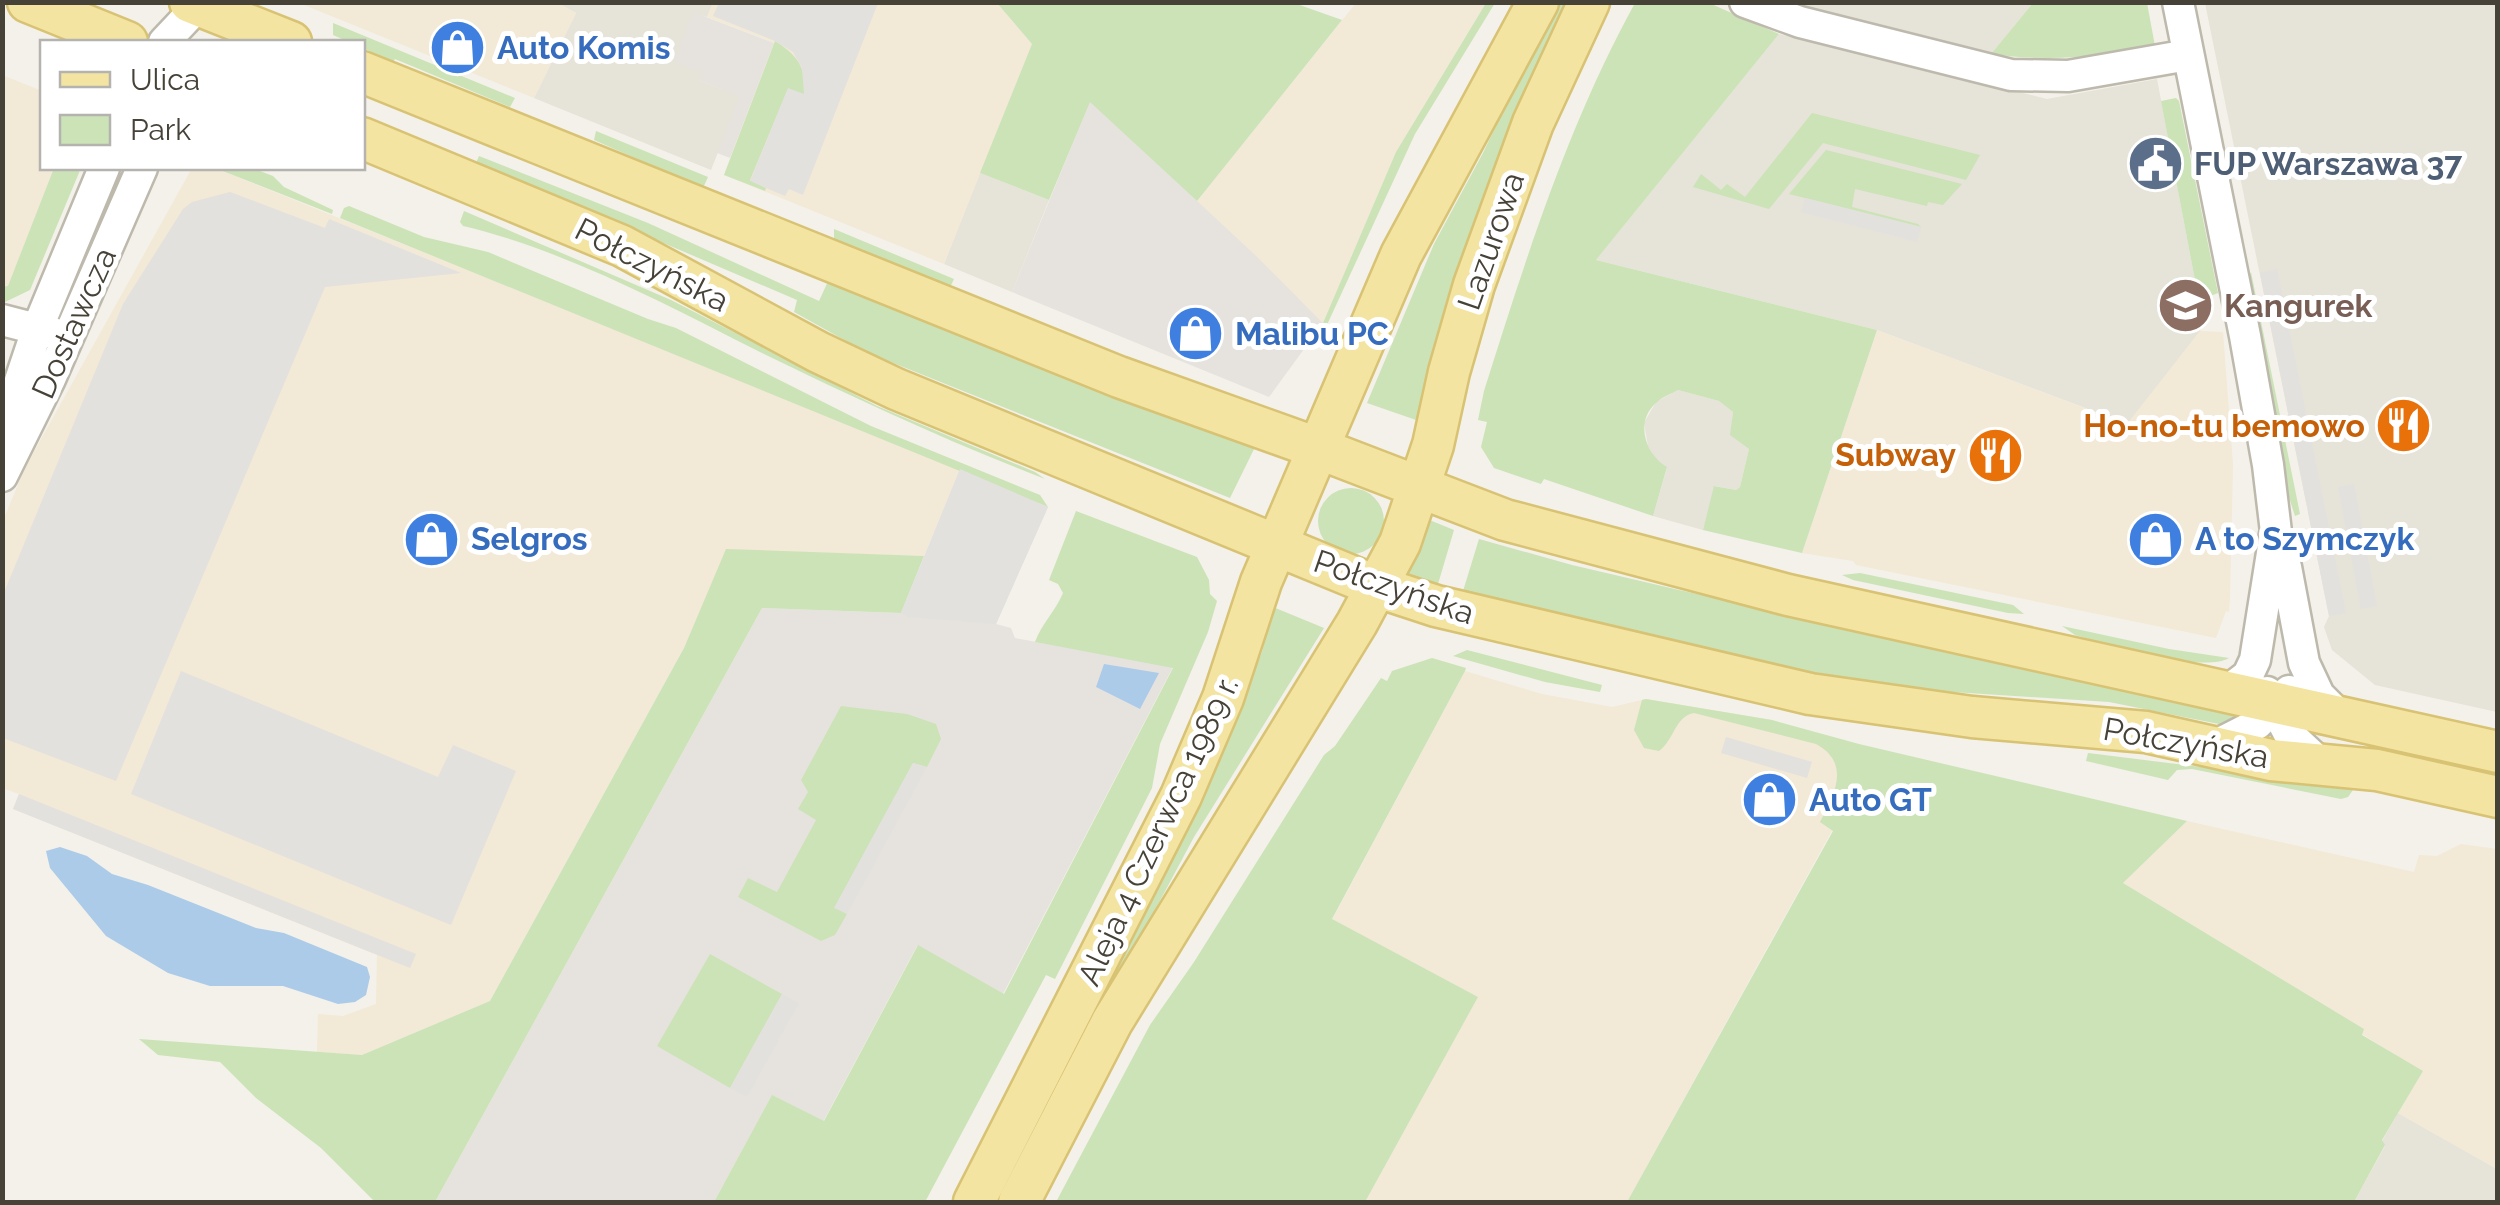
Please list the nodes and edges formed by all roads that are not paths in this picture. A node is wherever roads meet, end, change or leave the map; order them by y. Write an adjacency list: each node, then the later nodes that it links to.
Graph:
1 (28, 2): 7 (main road)
2 (1538, 2): 19 (main road, Lazurowa)
3 (1590, 2): 21 (main road, Lazurowa)
4 (1746, 2): 10 (street)
5 (2178, 2): 10 (street)
6 (193, 17): 8 (street); 9 (main road)
7 (122, 40)
8 (166, 40)
9 (283, 40)
10 (2188, 55): 22 (street)
11 (365, 73): 19 (main road, Połczyńska)
12 (365, 139): 23 (main road, Połczyńska)
13 (103, 170): 16 (street, Dostawcza)
14 (141, 170): 17 (street, Dostawcza)
15 (2, 320): 16 (street)
16 (38, 328): 17 (street); 18 (street, Dostawcza)
17 (68, 338): 20 (street, Dostawcza)
18 (2, 434)
19 (1320, 449): 21 (main road, Połczyńska); 23 (main road, Aleja 4 Czerwca 1989 r.)
20 (2, 476)
21 (1420, 488): 24 (main road, Aleja 4 Czerwca 1989 r.); 27 (main road, Połczyńska)
22 (2276, 532): 25 (street); 26 (street)
23 (1276, 545): 24 (main road, Połczyńska); 34 (main road, Aleja 4 Czerwca 1989 r.)
24 (1378, 587): 30 (main road, Połczyńska); 35 (main road, Aleja 4 Czerwca 1989 r.)
25 (2255, 660): 27 (street); 28 (street)
26 (2304, 662): 28 (street); 29 (street)
27 (2226, 692): 28 (main road, Połczyńska)
28 (2276, 703): 29 (main road, Połczyńska); 30 (street); 32 (street)
29 (2342, 718): 31 (main road, Połczyńska)
30 (2212, 747): 32 (main road, Połczyńska)
31 (2498, 752)
32 (2321, 764): 33 (main road, Połczyńska)
33 (2498, 797)
34 (974, 1202)
35 (1018, 1202)

